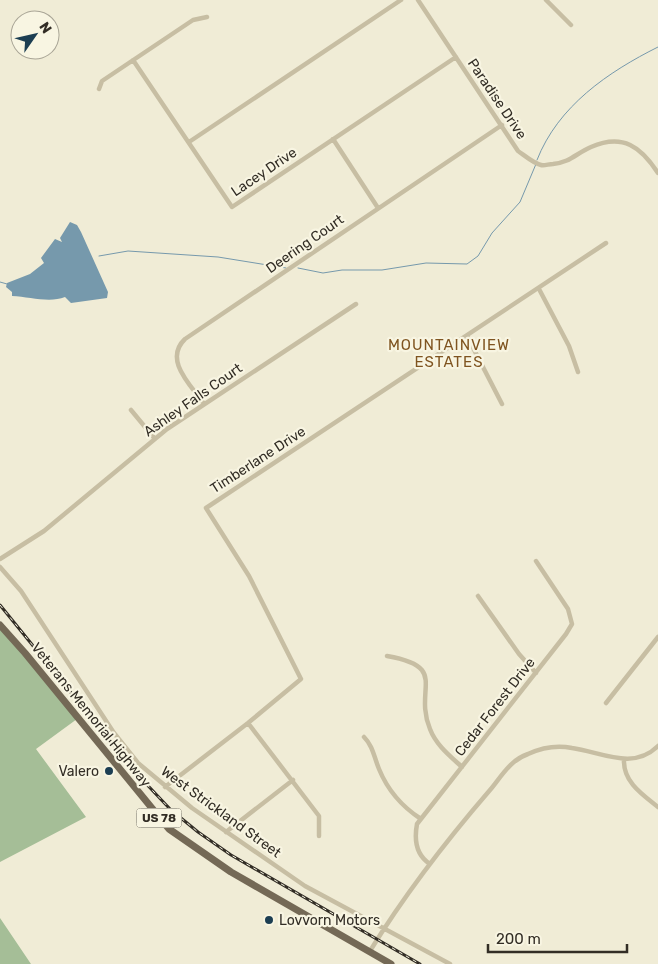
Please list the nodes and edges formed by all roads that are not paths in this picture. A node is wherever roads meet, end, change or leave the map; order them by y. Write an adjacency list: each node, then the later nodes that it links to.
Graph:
1 (401, 0): 11 (street)
2 (418, 0): 6 (street, Paradise Drive)
3 (546, 0): 5 (street)
4 (207, 17): 7 (street)
5 (571, 25)
6 (456, 57): 9 (street, Paradise Drive); 10 (street, Lacey Drive)
7 (133, 60): 8 (street); 11 (street, Lacey Drive)
8 (99, 89)
9 (502, 125): 12 (street, Paradise Drive); 13 (street, Deering Court)
10 (333, 139): 11 (street, Lacey Drive); 13 (street)
11 (189, 142)
12 (658, 173)
13 (378, 208): 19 (street, Deering Court)
14 (606, 244): 15 (street, Timberlane Drive)
15 (539, 289): 17 (street, Timberlane Drive); 18 (street)
16 (356, 304): 19 (street, Ashley Falls Court)
17 (467, 336): 20 (street); 32 (street, Timberlane Drive)
18 (578, 372)
19 (204, 404): 22 (street, Ashley Falls Court)
20 (502, 404)
21 (131, 410): 22 (street)
22 (155, 439): 23 (street, Ashley Falls Court)
23 (0, 559)
24 (536, 561): 30 (street, Cedar Forest Drive)
25 (0, 567): 38 (street, West Strickland Street)
26 (478, 596): 30 (street)
27 (0, 625): 45 (main road, Veterans Memorial Highway / US 78)
28 (658, 637): 31 (street)
29 (387, 656): 36 (street)
30 (536, 673): 36 (street, Cedar Forest Drive)
31 (606, 703)
32 (248, 724): 37 (street); 38 (street, Timberlane Drive)
33 (364, 737): 40 (street)
34 (658, 746): 35 (street)
35 (624, 760): 39 (street); 43 (street)
36 (462, 767): 40 (street, Cedar Forest Drive)
37 (293, 780): 41 (street); 42 (street)
38 (165, 787): 41 (street, West Strickland Street)
39 (658, 807)
40 (421, 819): 43 (street, Cedar Forest Drive)
41 (226, 832): 44 (street, West Strickland Street)
42 (319, 836)
43 (430, 864): 44 (street)
44 (382, 929): 45 (street); 47 (street, West Strickland Street)
45 (370, 952): 46 (main road, Veterans Memorial Highway / US 78)
46 (391, 964)
47 (450, 964)

